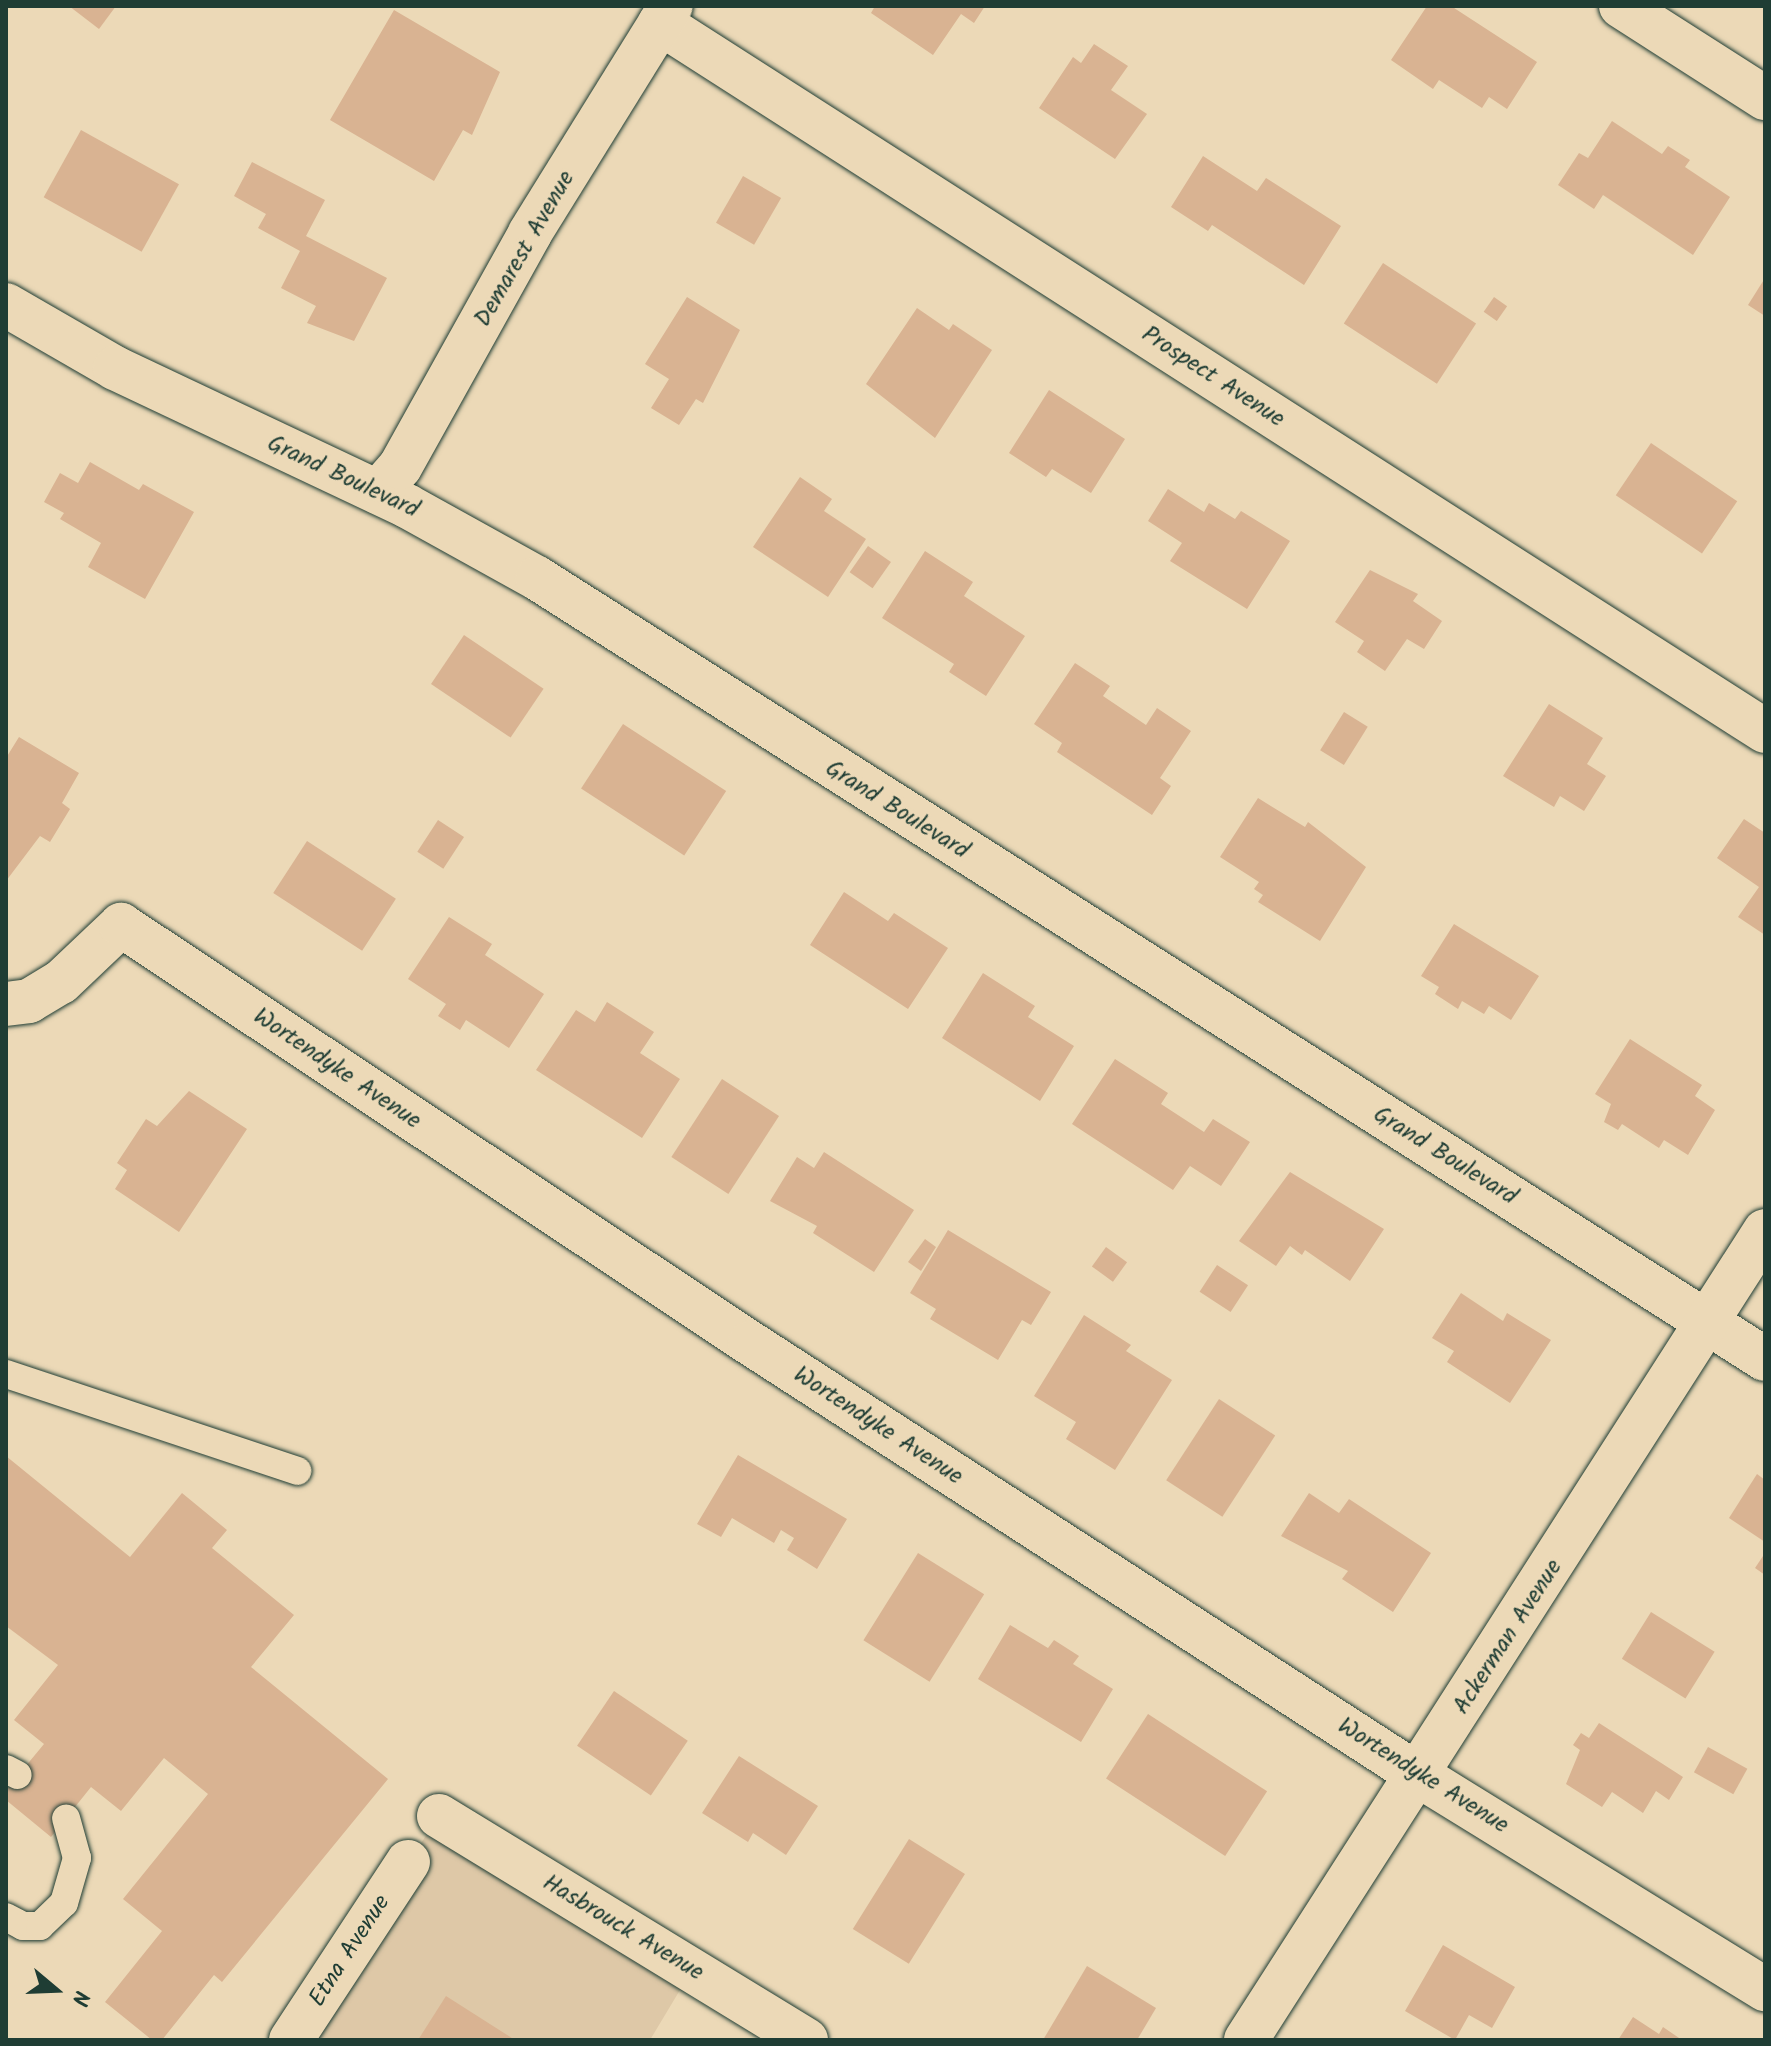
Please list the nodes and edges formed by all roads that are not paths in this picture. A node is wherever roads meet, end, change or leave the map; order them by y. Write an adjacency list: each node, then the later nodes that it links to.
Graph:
1 (1621, 6): 3 (street)
2 (665, 14): 5 (street, Demarest Avenue); 6 (street, Prospect Avenue)
3 (1765, 98)
4 (6, 305): 5 (street, Grand Boulevard)
5 (378, 492): 9 (street, Grand Boulevard)
6 (1765, 731)
7 (6, 1004): 13 (street, Wortendyke Avenue)
8 (1765, 1231): 9 (street, Ackerman Avenue)
9 (1707, 1322): 10 (street, Grand Boulevard); 13 (street, Ackerman Avenue)
10 (1765, 1359)
11 (6, 1374): 12 (lane)
12 (297, 1471)
13 (1418, 1775): 18 (street, Wortendyke Avenue); 21 (street, Ackerman Avenue)
14 (439, 1816): 20 (street, Hasbrouck Avenue)
15 (66, 1818): 17 (lane)
16 (408, 1862): 19 (street, Etna Avenue)
17 (6, 1917)
18 (1765, 1989)
19 (291, 2040)
20 (806, 2040)
21 (1246, 2040)

